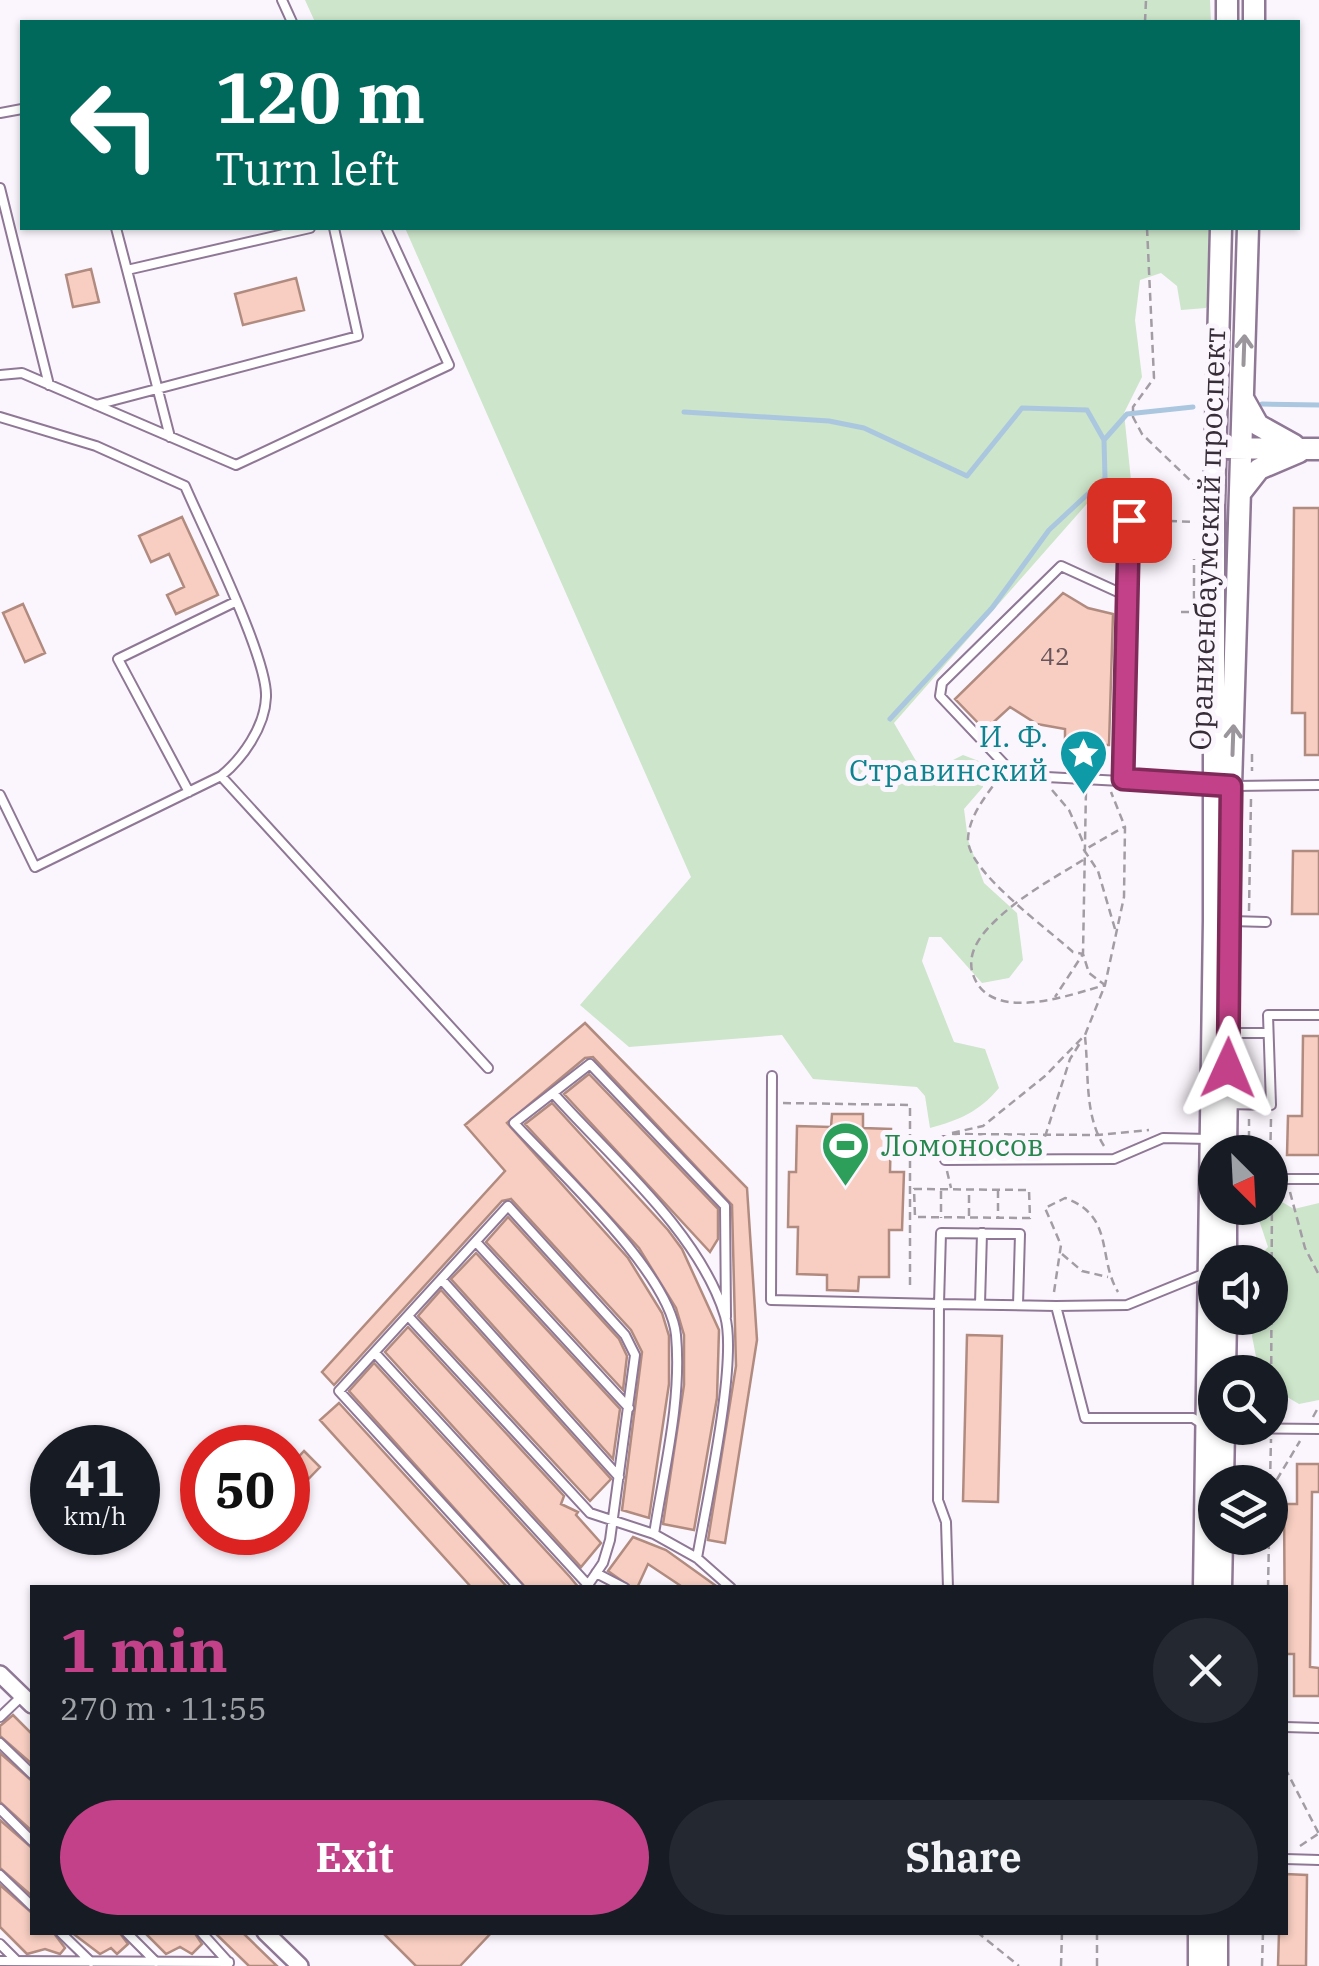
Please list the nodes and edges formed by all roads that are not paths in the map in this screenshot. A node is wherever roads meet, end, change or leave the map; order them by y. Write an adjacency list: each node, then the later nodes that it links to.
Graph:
1 (0, 188): 10 (lane)
2 (116, 230): 8 (lane)
3 (301, 230): 8 (lane)
4 (334, 230): 11 (lane)
5 (387, 230): 15 (lane)
6 (1221, 230): 16 (main road, Ораниенбаумский проспект)
7 (1248, 230): 12 (main road, Ораниенбаумский проспект, one-way to 7)
8 (126, 270): 11 (lane)
9 (0, 375): 10 (lane)
10 (49, 384): 13 (lane)
11 (159, 388): 13 (lane); 15 (lane)
12 (1243, 395): 17 (main road, Ораниенбаумский проспект); 18 (main road)
13 (96, 405): 15 (lane)
14 (0, 417): 22 (lane)
15 (170, 437)
16 (1215, 448): 17 (main road); 26 (main road, Ораниенбаумский проспект)
17 (1241, 448): 18 (main road); 19 (main road, Ораниенбаумский проспект)
18 (1315, 448): 19 (main road)
19 (1241, 492): 26 (main road, Ораниенбаумский проспект, one-way to 19)
20 (1129, 520): 21 (lane)
21 (1130, 597): 24 (lane); 24 (lane)
22 (235, 602): 23 (lane); 27 (lane)
23 (221, 776): 27 (lane); 34 (lane)
24 (1123, 779): 26 (lane)
25 (1319, 785): 26 (lane)
26 (1222, 786): 29 (main road, Ораниенбаумский проспект)
27 (189, 792): 28 (lane)
28 (0, 795)
29 (1222, 921): 30 (lane); 32 (main road, Ораниенбаумский проспект)
30 (1266, 922)
31 (1319, 1015): 33 (lane)
32 (1219, 1033): 33 (lane); 37 (main road, Ораниенбаумский проспект); 38 (main road, Ораниенбаумский проспект)
33 (1268, 1034): 37 (lane)
34 (488, 1068)
35 (772, 1076): 48 (lane)
36 (553, 1093): 53 (lane); 53 (lane); 62 (lane)
37 (1227, 1104): 39 (main road, Ораниенбаумский проспект)
38 (1209, 1135)
39 (1226, 1135)
40 (1198, 1140): 41 (lane)
41 (944, 1142)
42 (1288, 1178): 43 (lane)
43 (1319, 1179)
44 (982, 1234): 48 (lane); 49 (lane); 50 (lane)
45 (476, 1242): 47 (lane); 55 (lane); 55 (lane)
46 (1198, 1276): 51 (lane)
47 (442, 1280): 52 (lane); 60 (lane)
48 (939, 1304): 49 (lane); 71 (lane)
49 (980, 1304): 50 (lane)
50 (1018, 1305): 51 (lane)
51 (1056, 1306): 56 (lane)
52 (410, 1316): 54 (lane); 61 (lane)
53 (726, 1317): 64 (lane)
54 (375, 1353): 66 (lane); 67 (lane)
55 (629, 1408): 60 (lane)
56 (1198, 1420)
57 (1288, 1428): 58 (lane)
58 (1319, 1430)
59 (1216, 1445): 72 (main road, Ораниенбаумский проспект)
60 (619, 1477): 61 (lane)
61 (611, 1521): 62 (lane); 65 (lane)
62 (654, 1534): 64 (lane)
63 (1222, 1555): 73 (main road)
64 (697, 1558): 70 (lane)
65 (596, 1573): 68 (lane); 69 (lane)
66 (516, 1585)
67 (586, 1585)
68 (588, 1585)
69 (620, 1585)
70 (728, 1585)
71 (948, 1585)
72 (1204, 1585)
73 (1222, 1585)
74 (0, 1674): 75 (street)
75 (28, 1700): 76 (lane)
76 (0, 1717)
77 (1288, 1727): 78 (lane)
78 (1319, 1728)
79 (0, 1743): 80 (lane)
80 (30, 1772)
81 (0, 1809): 82 (lane)
82 (30, 1839)
83 (1288, 1858): 84 (lane)
84 (1319, 1860)
85 (0, 1875): 86 (lane)
86 (30, 1904)
87 (63, 1935): 96 (lane)
88 (129, 1935): 97 (lane)
89 (204, 1935): 98 (lane)
90 (268, 1935): 99 (street)
91 (1199, 1935): 100 (main road)
92 (1217, 1935): 101 (main road)
93 (0, 1944): 95 (lane)
94 (0, 1961): 95 (lane)
95 (17, 1961): 96 (lane)
96 (91, 1962): 97 (lane)
97 (156, 1962): 98 (lane)
98 (231, 1964)
99 (300, 1966)
100 (1199, 1966)
101 (1217, 1966)

